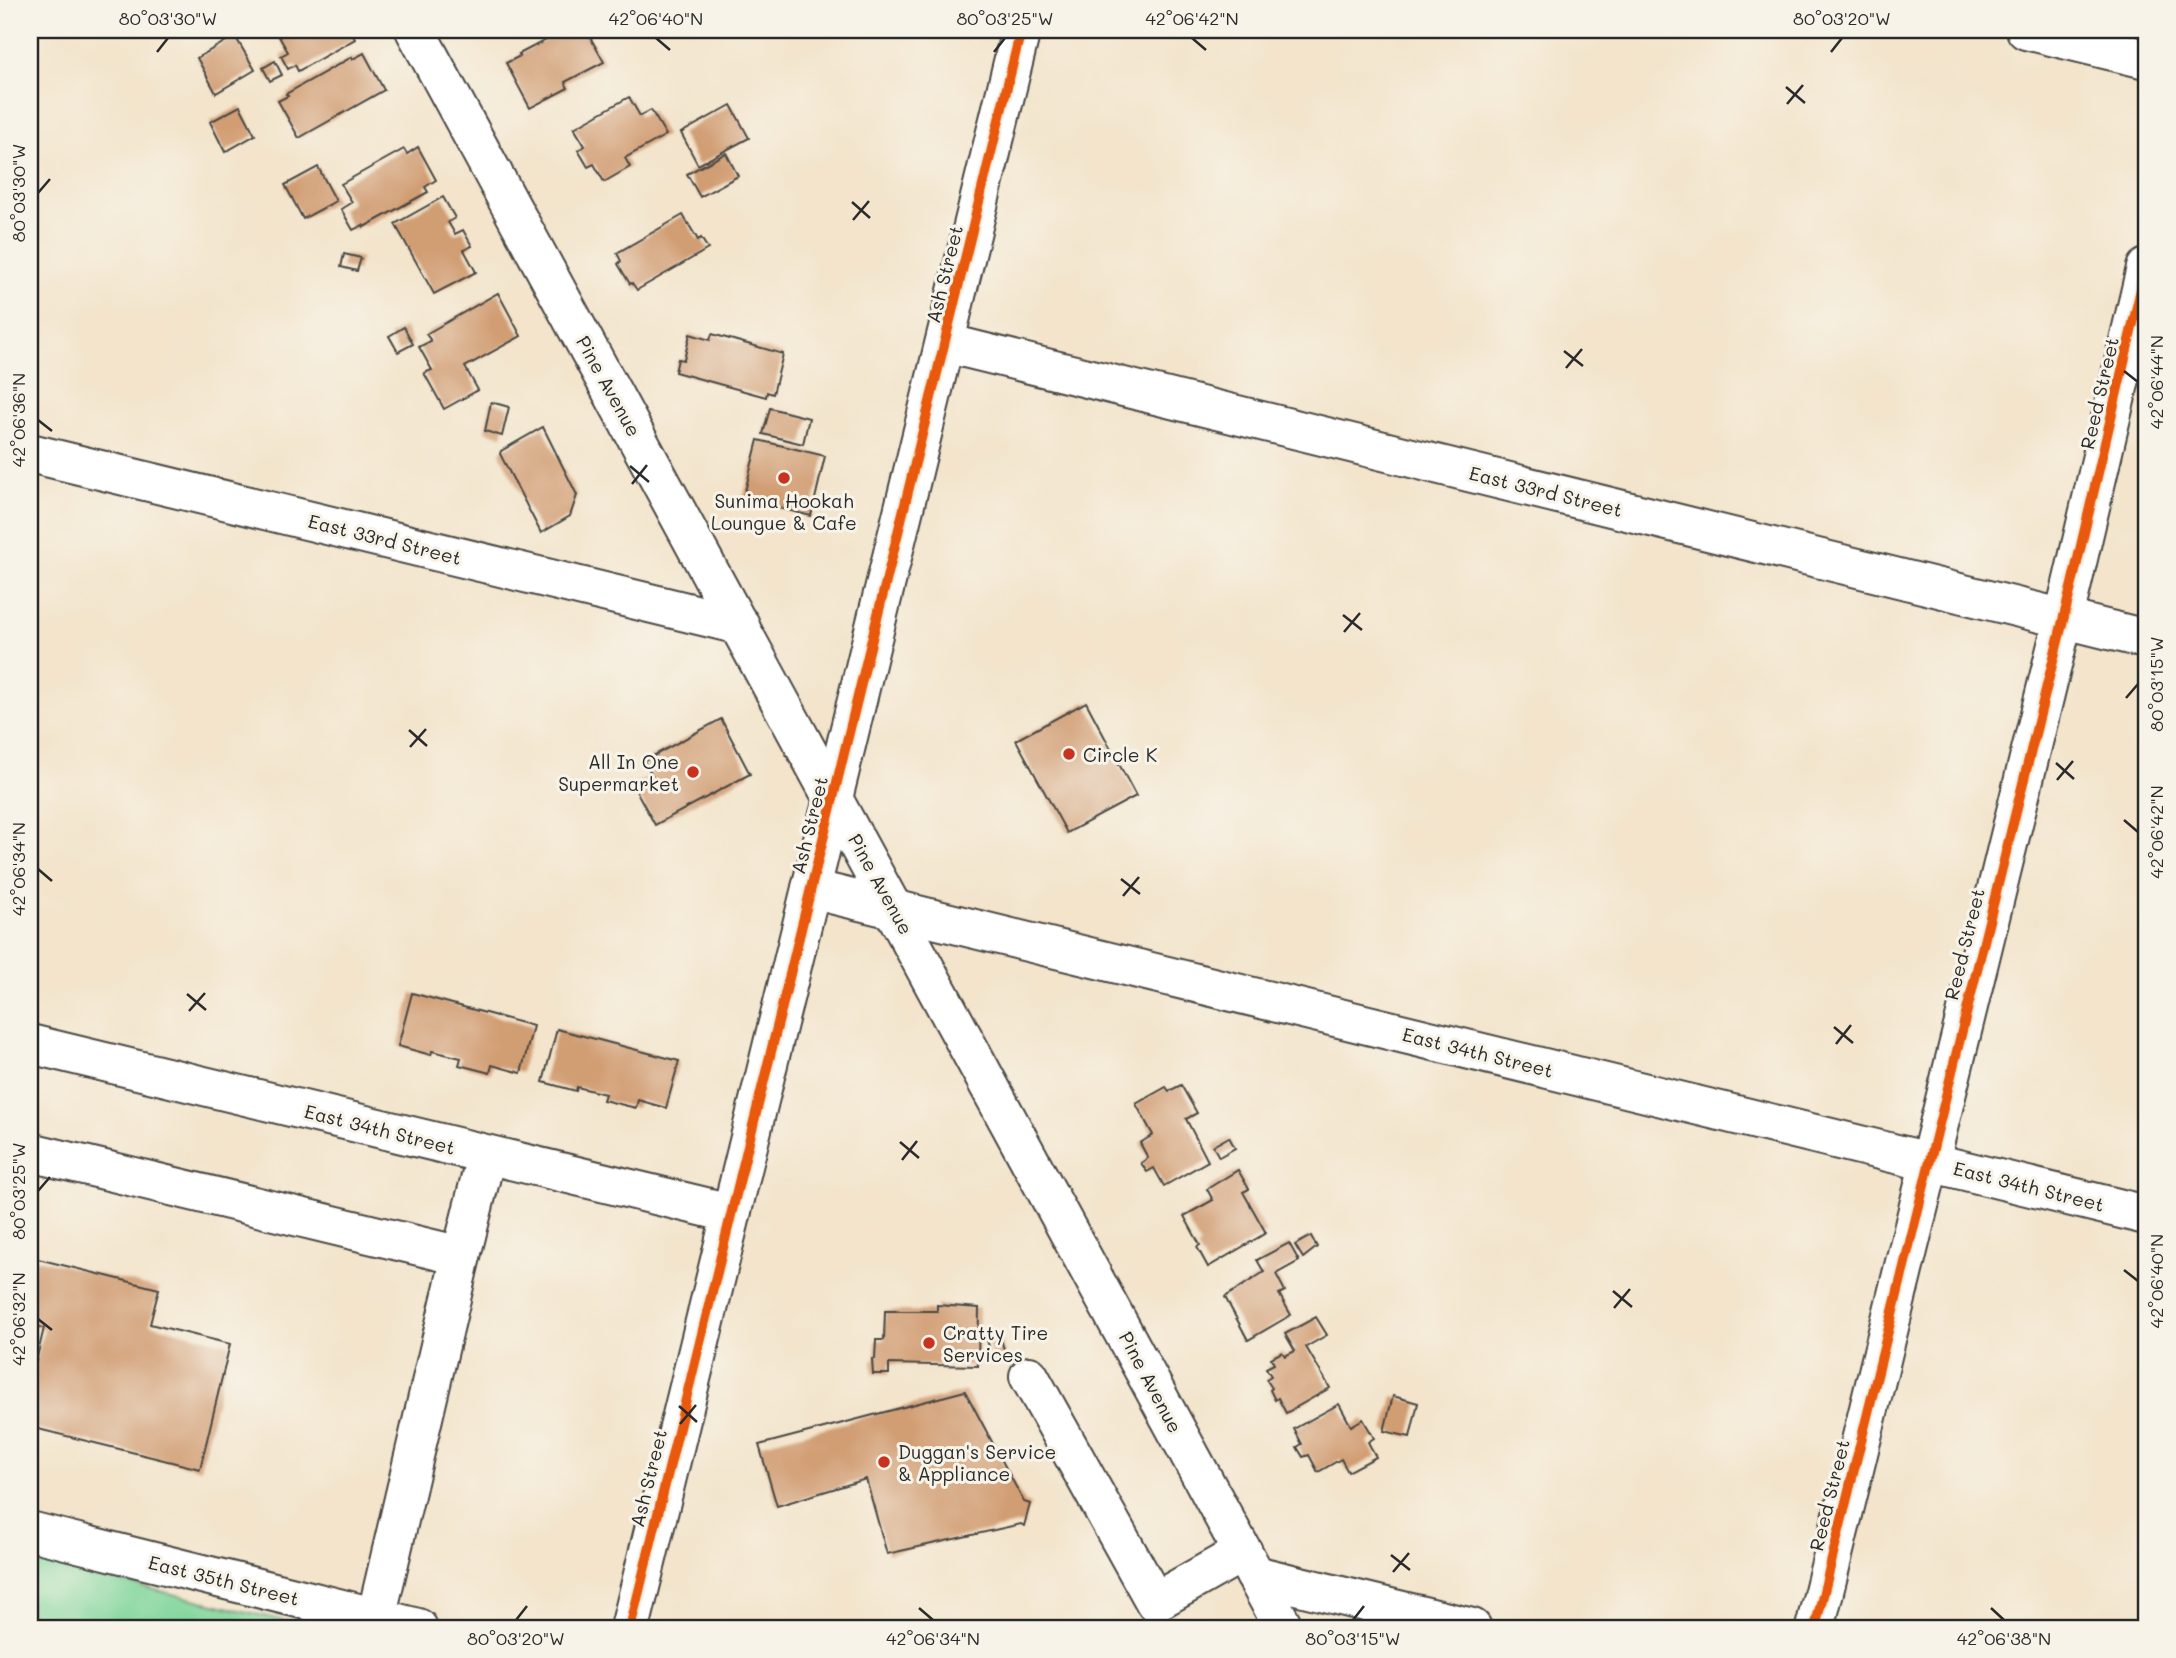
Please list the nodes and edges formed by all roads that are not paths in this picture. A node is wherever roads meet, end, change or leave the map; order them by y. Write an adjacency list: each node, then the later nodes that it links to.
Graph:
1 (415, 30): 9 (street, Pine Avenue)
2 (1021, 30): 6 (street, Ash Street)
3 (2026, 30): 4 (street)
4 (2146, 59)
5 (2146, 268): 8 (street, Reed Street)
6 (945, 343): 8 (street, East 33rd Street); 11 (street, Ash Street)
7 (30, 453): 9 (street, East 33rd Street)
8 (2063, 619): 10 (street, East 33rd Street); 17 (street, Reed Street)
9 (740, 625): 11 (street, Pine Avenue)
10 (2146, 639)
11 (834, 798): 12 (street, Ash Street); 13 (street, Pine Avenue)
12 (811, 888): 13 (street, East 34th Street); 18 (street, Ash Street)
13 (894, 909): 17 (street, East 34th Street); 23 (street, Pine Avenue)
14 (30, 1044): 16 (street, East 34th Street)
15 (30, 1152): 20 (street)
16 (486, 1156): 18 (street, East 34th Street); 20 (street)
17 (1928, 1162): 19 (street, East 34th Street); 29 (street, Reed Street)
18 (730, 1213): 26 (street, Ash Street)
19 (2146, 1215)
20 (461, 1256): 24 (street)
21 (1029, 1376): 23 (street)
22 (30, 1531): 24 (street, East 35th Street)
23 (1249, 1564): 27 (street, Pine Avenue); 28 (street)
24 (376, 1618): 25 (street, East 35th Street)
25 (418, 1628)
26 (630, 1628)
27 (1284, 1628)
28 (1472, 1628)
29 (1815, 1628)

